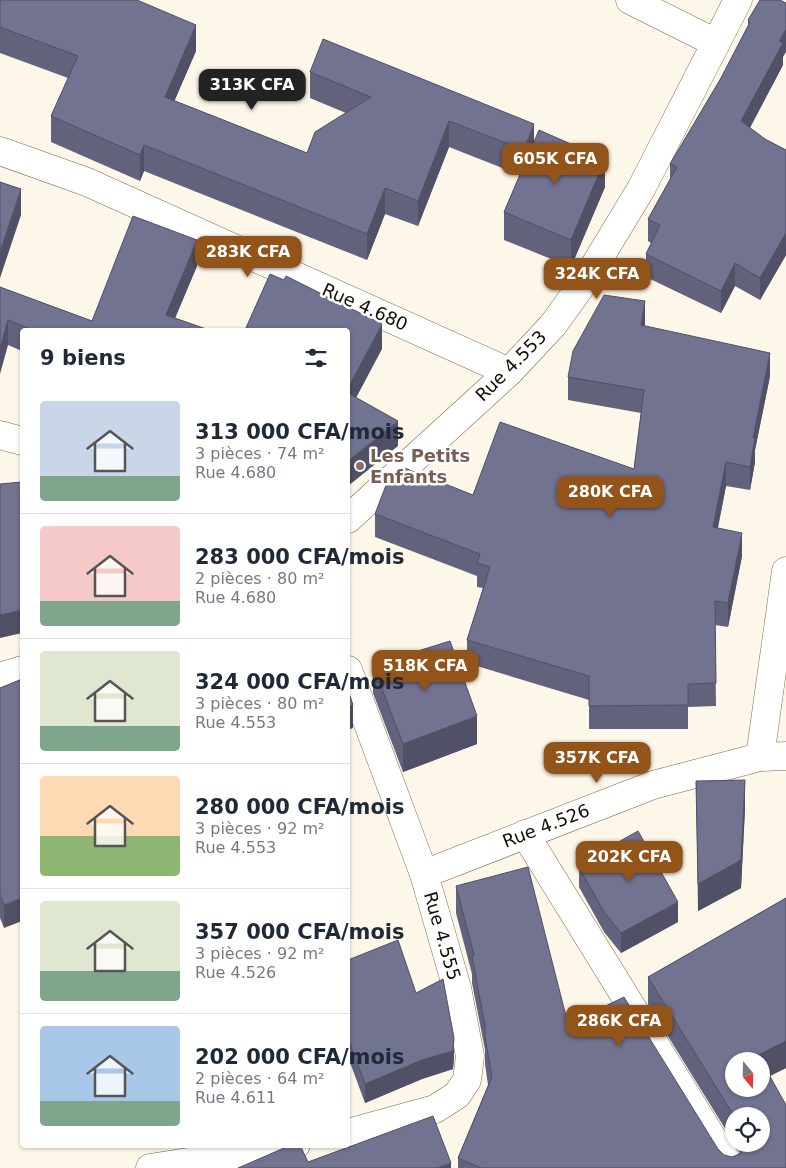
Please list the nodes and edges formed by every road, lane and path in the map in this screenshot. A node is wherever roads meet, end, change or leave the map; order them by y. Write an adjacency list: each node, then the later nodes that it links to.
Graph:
1 (630, 0): 3 (street)
2 (738, 0): 3 (street, Rue 4.553)
3 (716, 43): 5 (street, Rue 4.553)
4 (0, 151): 5 (street, Rue 4.680)
5 (509, 372): 8 (street, Rue 4.553)
6 (0, 435): 7 (street)
7 (20, 441)
8 (350, 517)
9 (786, 571): 13 (street)
10 (20, 671): 12 (street)
11 (350, 675): 15 (street, Rue 4.555)
12 (0, 677)
13 (773, 757): 14 (street, Rue 4.526)
14 (525, 834): 15 (street, Rue 4.526); 19 (street)
15 (424, 874): 16 (street, Rue 4.555)
16 (350, 1132)
17 (277, 1148): 18 (street)
18 (150, 1168)
19 (731, 1168)

